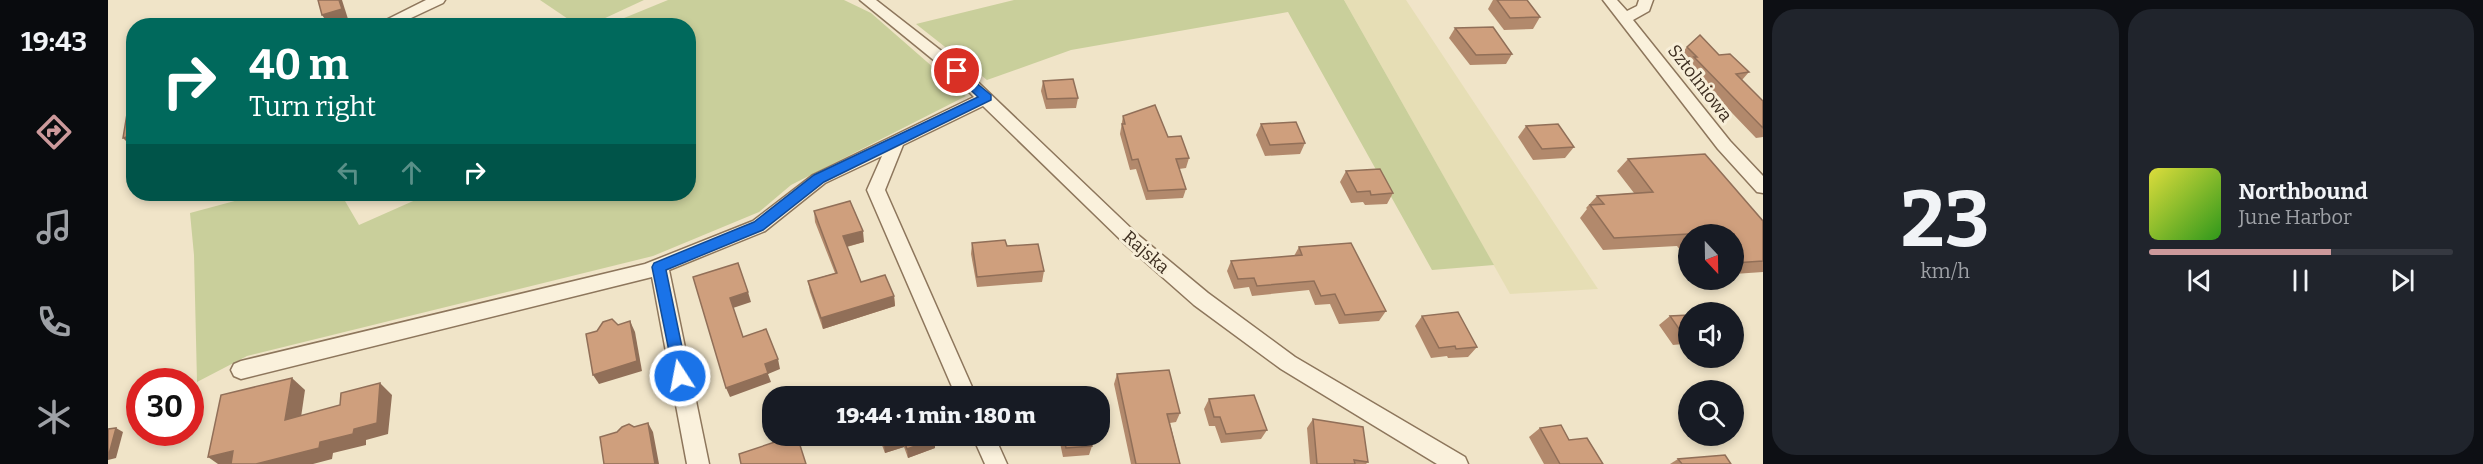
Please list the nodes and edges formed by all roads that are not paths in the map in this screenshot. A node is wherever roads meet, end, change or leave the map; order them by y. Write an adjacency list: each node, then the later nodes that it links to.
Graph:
1 (438, 0): 5 (street)
2 (867, 0): 7 (street, Rajska)
3 (1610, 0): 6 (street, Sztolniowa)
4 (1646, 0): 6 (street)
5 (399, 18)
6 (1625, 18): 9 (street, Sztolniowa)
7 (986, 98): 8 (street); 16 (street, Rajska)
8 (897, 140): 10 (street); 12 (street)
9 (1763, 187)
10 (659, 267): 11 (street); 14 (street)
11 (241, 370)
12 (962, 386)
13 (988, 446): 15 (street)
14 (698, 464)
15 (996, 464)
16 (1457, 464)

